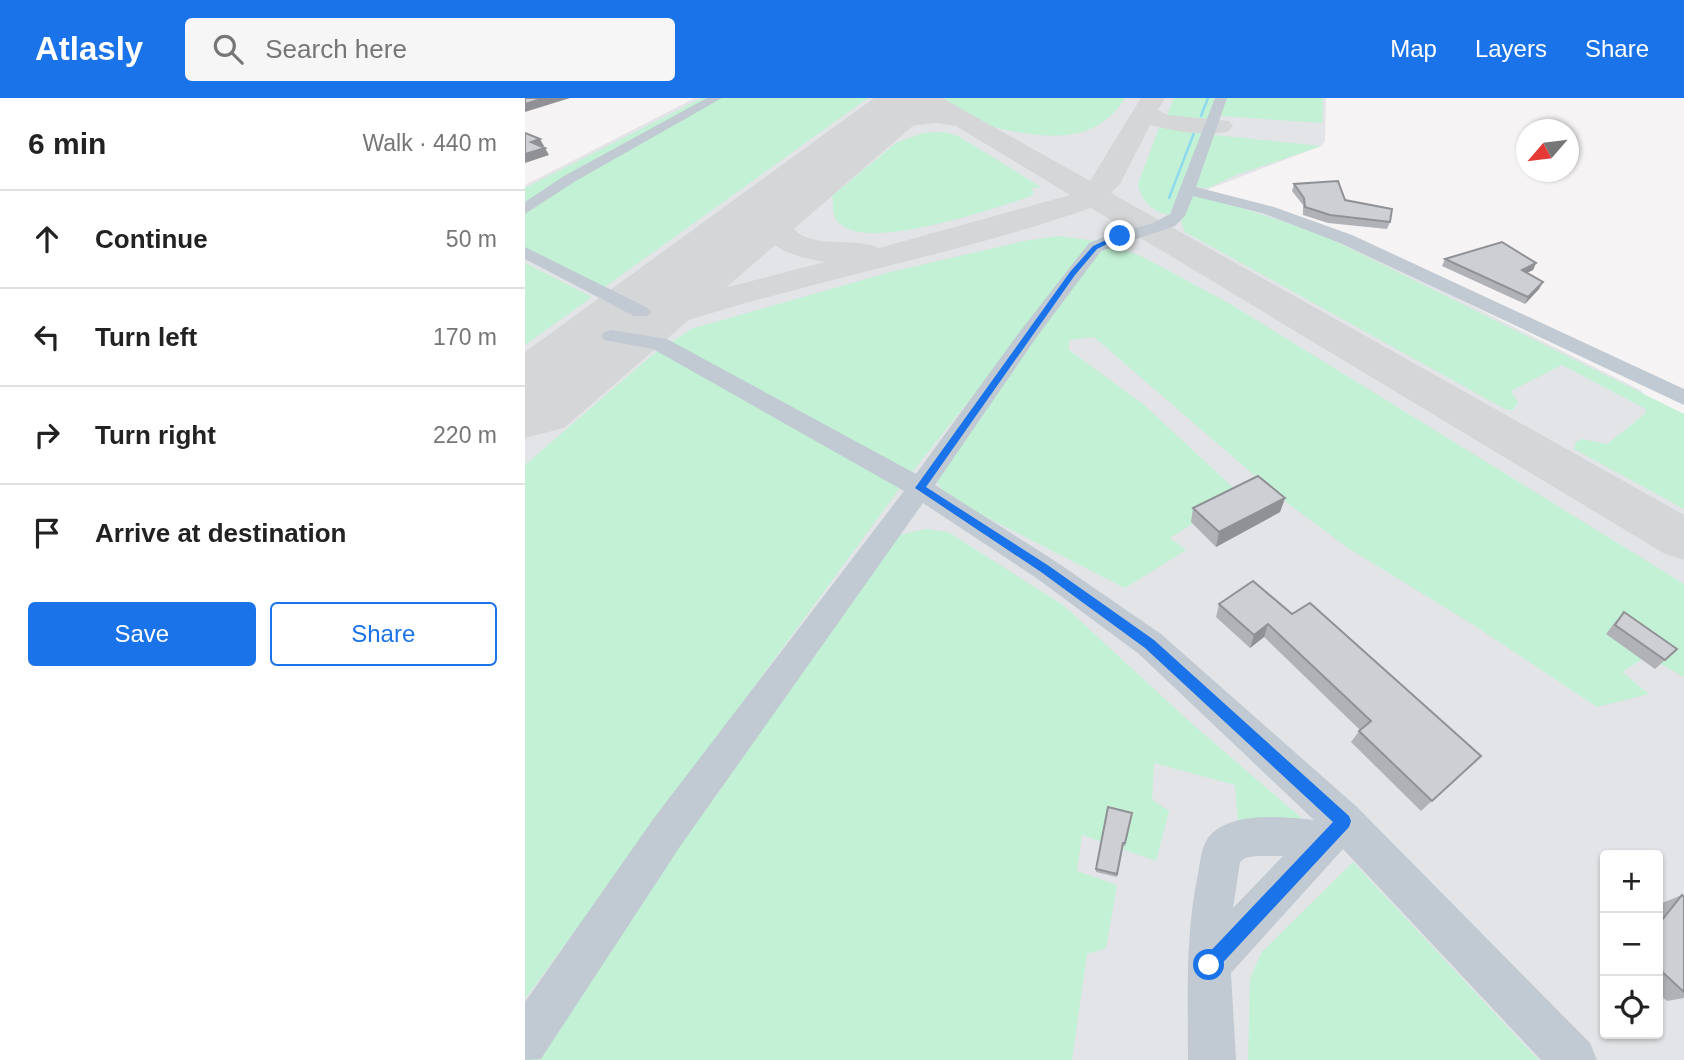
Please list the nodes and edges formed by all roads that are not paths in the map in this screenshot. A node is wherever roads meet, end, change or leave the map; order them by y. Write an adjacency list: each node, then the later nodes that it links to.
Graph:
1 (716, 98): 4 (lane)
2 (1221, 98): 3 (lane)
3 (1187, 190): 8 (lane); 9 (lane)
4 (525, 209)
5 (525, 252): 6 (lane)
6 (641, 312)
7 (611, 336): 9 (lane)
8 (1684, 398)
9 (920, 488): 10 (lane); 12 (lane)
10 (1334, 831): 11 (lane); 11 (lane); 14 (lane)
11 (1209, 965): 13 (lane)
12 (525, 1043)
13 (1212, 1060)
14 (1573, 1060)

